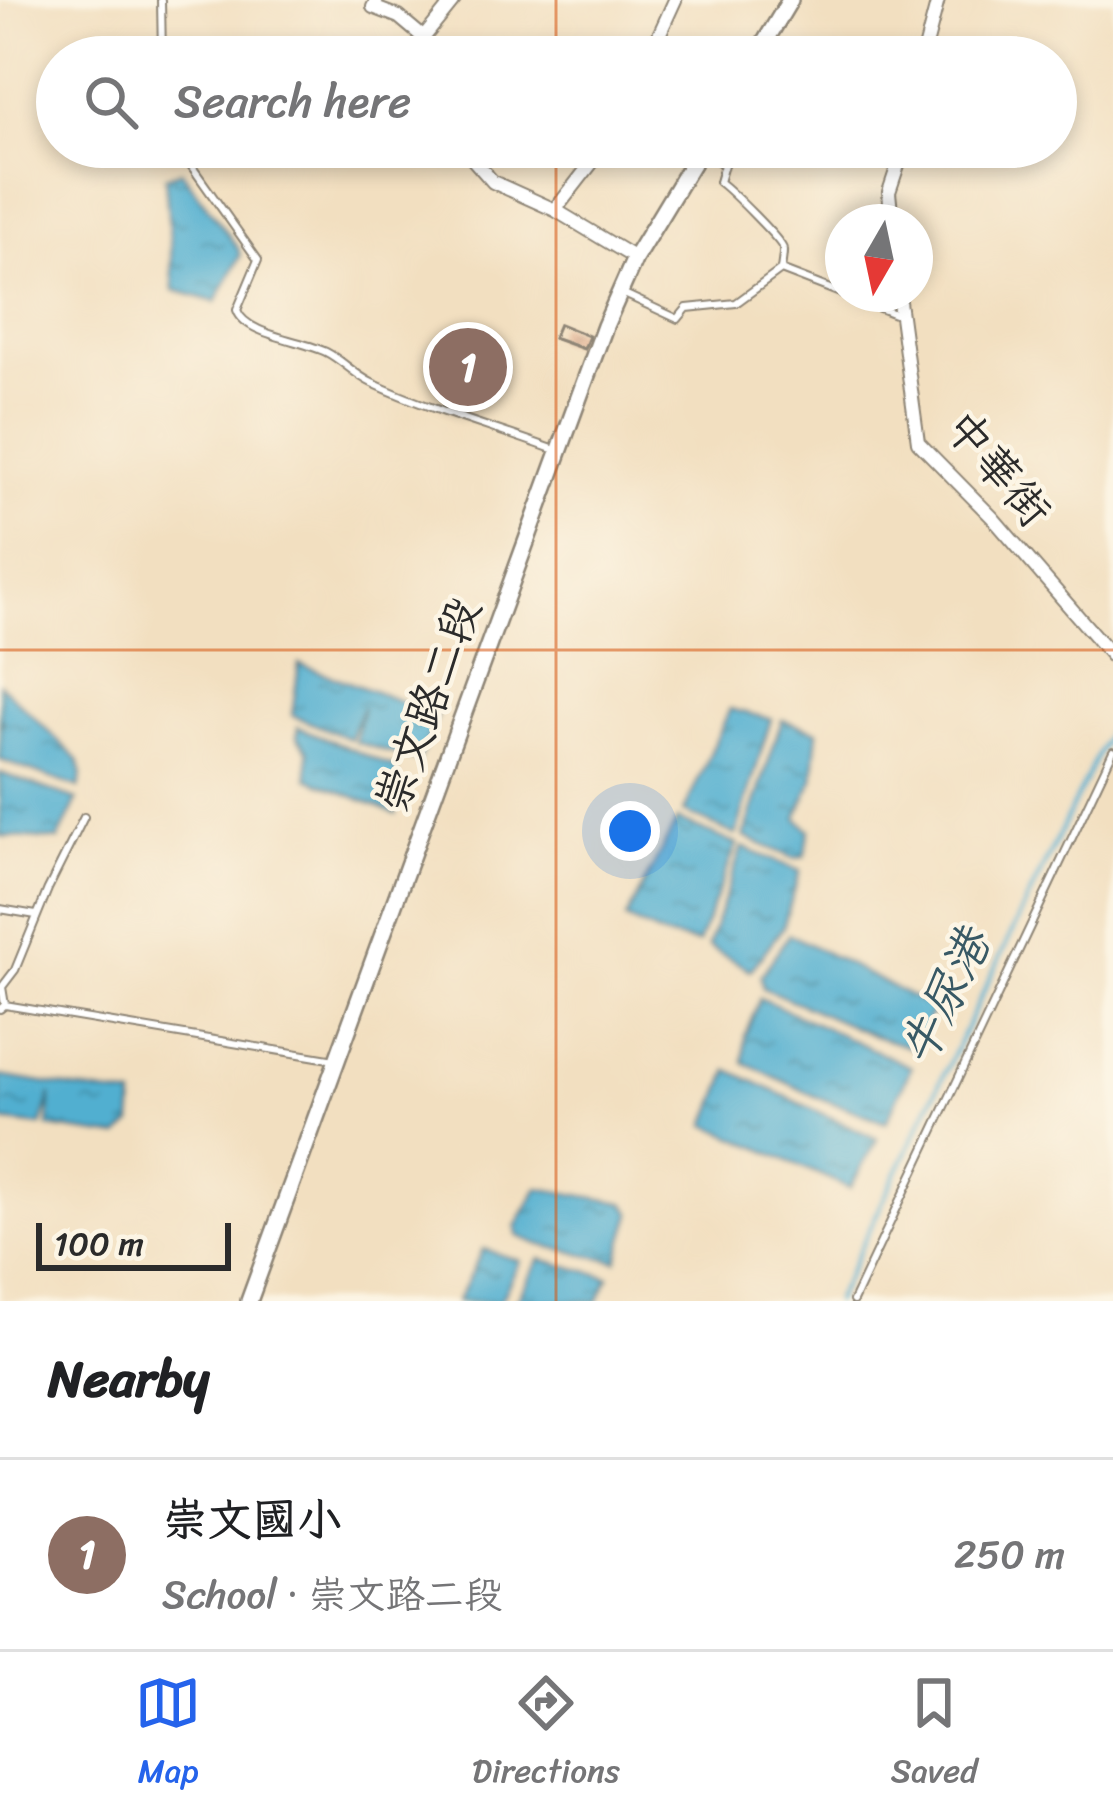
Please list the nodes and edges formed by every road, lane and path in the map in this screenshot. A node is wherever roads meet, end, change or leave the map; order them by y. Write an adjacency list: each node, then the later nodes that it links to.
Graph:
1 (161, 0): 7 (lane)
2 (377, 0): 8 (street)
3 (454, 0): 9 (street)
4 (675, 0): 10 (street)
5 (790, 0): 11 (street)
6 (938, 0): 12 (street)
7 (162, 36)
8 (422, 36)
9 (426, 36)
10 (659, 36)
11 (769, 36)
12 (929, 36)
13 (193, 168): 28 (lane)
14 (481, 168): 20 (street)
15 (588, 168): 20 (street)
16 (689, 168): 21 (street, 崇文路二段)
17 (723, 168): 22 (lane)
18 (897, 168): 19 (street)
19 (890, 204)
20 (555, 210): 21 (street)
21 (635, 258): 24 (street, 崇文路二段)
22 (781, 270): 23 (lane); 24 (lane)
23 (825, 287)
24 (620, 292): 28 (street, 崇文路二段)
25 (890, 312): 27 (lane)
26 (900, 312): 27 (street, 中華街)
27 (900, 316): 29 (street, 中華街)
28 (559, 451): 35 (street, 崇文路二段)
29 (1113, 657)
30 (1113, 752): 37 (lane)
31 (84, 817): 33 (lane)
32 (0, 909): 33 (lane)
33 (36, 915): 34 (lane)
34 (2, 1007): 35 (lane)
35 (335, 1060): 36 (street, 崇文路二段)
36 (249, 1301)
37 (854, 1301)

